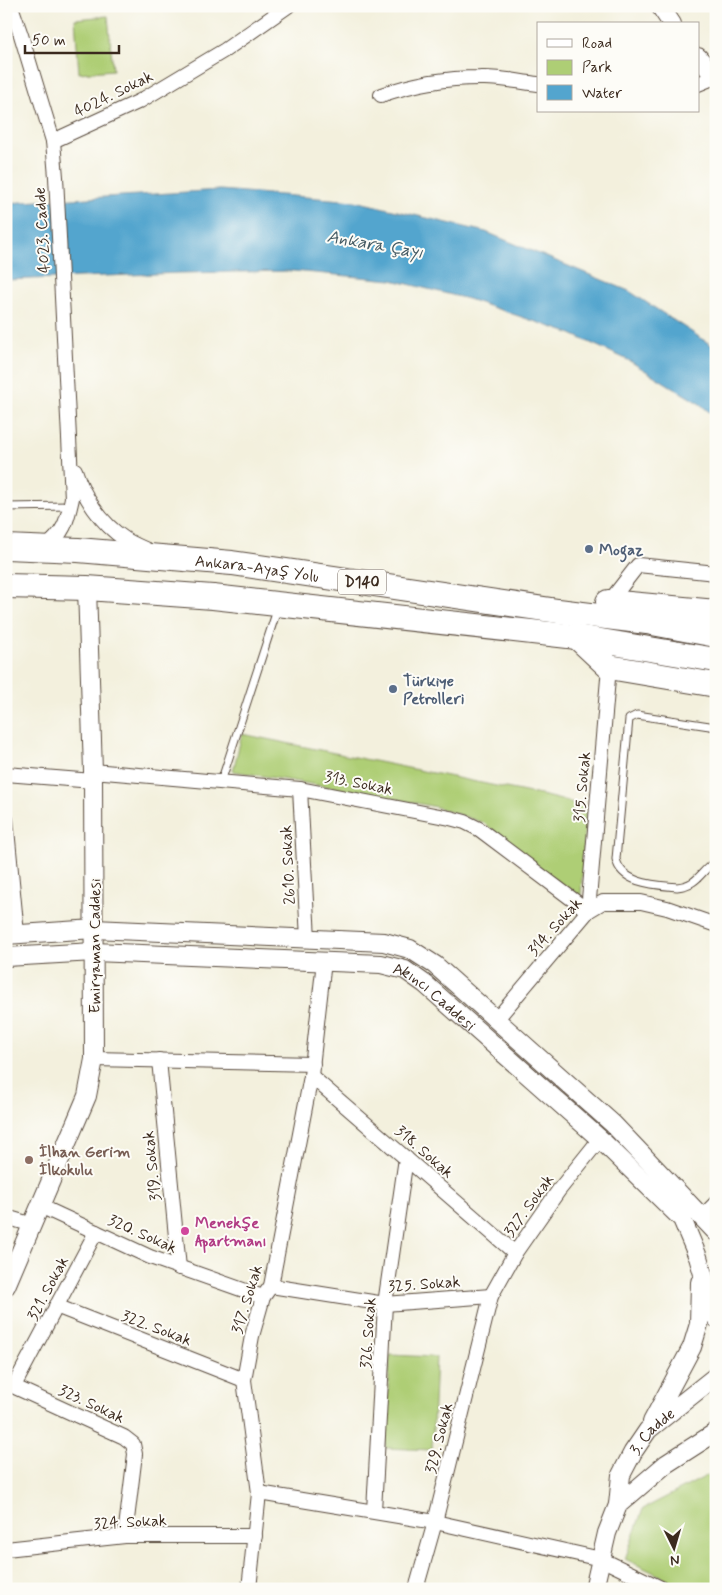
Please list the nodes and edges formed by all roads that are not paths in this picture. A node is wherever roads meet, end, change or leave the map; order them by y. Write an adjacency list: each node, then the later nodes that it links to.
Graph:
1 (10, 6): 10 (street, 4023. Cadde)
2 (288, 6): 10 (street, 4024. Sokak)
3 (660, 6): 4 (street)
4 (671, 22)
5 (700, 59): 6 (street)
6 (715, 77): 7 (street)
7 (700, 83)
8 (537, 84): 9 (street)
9 (381, 95)
10 (53, 141): 11 (street, 4023. Cadde)
11 (71, 458): 12 (street, 4023. Cadde); 16 (street, 4023. Cadde)
12 (70, 506): 13 (lane); 15 (street, 4023. Cadde)
13 (6, 507)
14 (6, 547): 15 (highway, Ankara-Ayaş Yolu / D140)
15 (44, 549): 16 (highway, Ankara-Ayaş Yolu / D140)
16 (160, 557): 22 (highway, Ankara-Ayaş Yolu / D140)
17 (716, 573): 20 (street)
18 (6, 586): 19 (highway, Ankara-Ayaş Yolu / D140)
19 (87, 588): 21 (highway, Ankara-Ayaş Yolu / D140); 31 (street, Emiryaman Caddesi)
20 (610, 601): 22 (highway); 23 (highway)
21 (278, 604): 25 (highway, Ankara-Ayaş Yolu / D140); 32 (lane)
22 (558, 611): 24 (highway, Ankara-Ayaş Yolu / D140)
23 (716, 612)
24 (716, 635)
25 (577, 638): 26 (highway, Ankara-Ayaş Yolu / D140); 27 (highway)
26 (716, 660)
27 (609, 667): 28 (highway); 36 (street, 315. Sokak)
28 (716, 685)
29 (716, 727): 35 (lane)
30 (6, 774): 31 (street, 313. Sokak)
31 (93, 776): 32 (street, 313. Sokak); 38 (street, Emiryaman Caddesi)
32 (221, 782): 33 (street, 313. Sokak)
33 (300, 789): 36 (street, 313. Sokak); 40 (street, 2610. Sokak)
34 (6, 819): 39 (street)
35 (716, 861)
36 (588, 911): 37 (street, 314. Sokak); 44 (street, 314. Sokak)
37 (716, 925)
38 (94, 929): 39 (street, Akıncı Caddesi); 40 (street, Akıncı Caddesi); 41 (street, Emiryaman Caddesi)
39 (12, 934)
40 (308, 939): 44 (street, Akıncı Caddesi)
41 (94, 952): 42 (street, Akıncı Caddesi); 43 (street, Akıncı Caddesi); 45 (street, Emiryaman Caddesi)
42 (6, 957)
43 (324, 961): 47 (street, 317. Sokak); 49 (street, Akıncı Caddesi)
44 (496, 1020): 48 (street, Akıncı Caddesi)
45 (94, 1059): 46 (street); 52 (street, Emiryaman Caddesi)
46 (159, 1060): 47 (street); 59 (street, 319. Sokak)
47 (312, 1070): 50 (street, 318. Sokak); 61 (street, 317. Sokak)
48 (613, 1124): 49 (street); 54 (street, Akıncı Caddesi)
49 (600, 1139): 57 (street, 327. Sokak); 58 (street, Akıncı Caddesi)
50 (406, 1158): 57 (street, 318. Sokak); 63 (street, 326. Sokak)
51 (716, 1203): 54 (street)
52 (40, 1206): 55 (street, Emiryaman Caddesi); 56 (street, 320. Sokak)
53 (6, 1217): 55 (street)
54 (710, 1223)
55 (32, 1224): 60 (street, Emiryaman Caddesi)
56 (96, 1232): 59 (street, 320. Sokak); 64 (street, 321. Sokak)
57 (515, 1253): 62 (street, 327. Sokak)
58 (698, 1257): 65 (street, Akıncı Caddesi); 69 (street)
59 (179, 1268): 61 (street, 320. Sokak)
60 (6, 1286)
61 (267, 1292): 63 (street, 325. Sokak); 67 (street, 317. Sokak)
62 (491, 1296): 63 (street, 325. Sokak); 74 (street, 329. Sokak)
63 (385, 1304): 73 (street, 326. Sokak)
64 (56, 1306): 67 (street, 322. Sokak); 68 (street, 321. Sokak)
65 (716, 1318)
66 (716, 1376): 69 (street, 3. Cadde)
67 (244, 1380): 71 (street, 317. Sokak)
68 (10, 1384): 75 (street, 323. Sokak)
69 (648, 1430): 72 (street, 3. Cadde)
70 (716, 1432): 72 (street, 3. Cadde)
71 (259, 1492): 73 (street); 76 (street, 317. Sokak)
72 (618, 1505): 78 (street, 3. Cadde)
73 (374, 1512): 74 (street)
74 (435, 1522): 78 (street); 80 (street, 329. Sokak)
75 (125, 1536): 76 (street, 324. Sokak); 77 (street, 324. Sokak)
76 (255, 1536): 79 (street, 317. Sokak)
77 (6, 1549)
78 (601, 1559): 81 (street, 3. Cadde); 82 (street)
79 (249, 1589)
80 (416, 1589)
81 (594, 1589)
82 (663, 1589)

